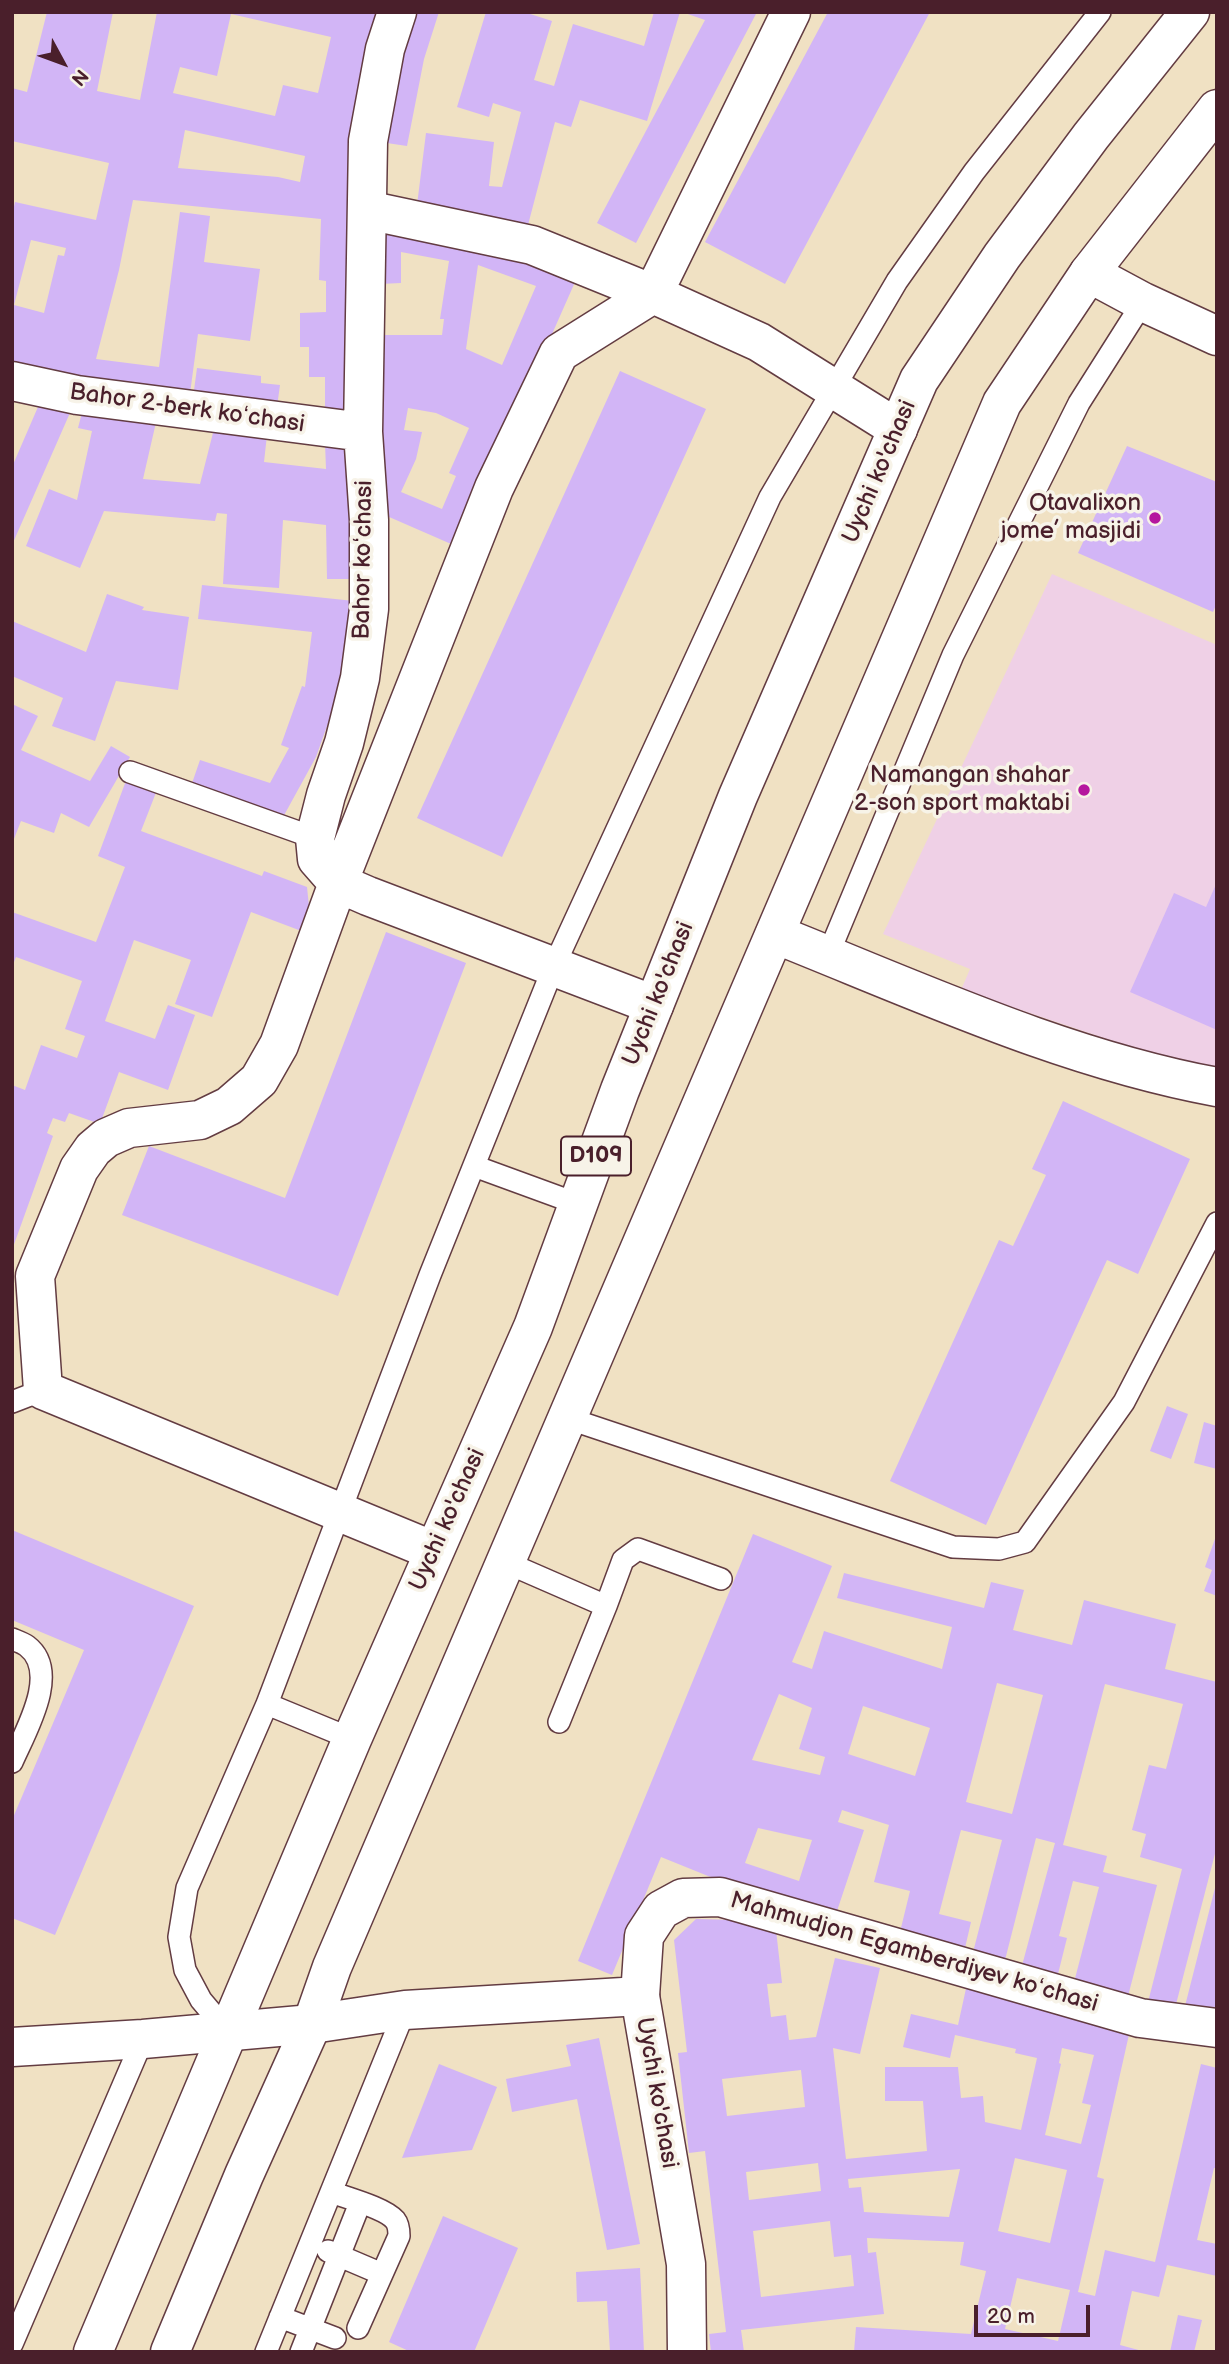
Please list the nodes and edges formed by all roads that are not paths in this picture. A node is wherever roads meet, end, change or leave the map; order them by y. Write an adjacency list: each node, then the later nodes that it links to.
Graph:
1 (397, 12): 6 (street, Bahor koʻchasi)
2 (792, 12): 8 (street)
3 (1100, 12): 12 (lane)
4 (1190, 12): 13 (street, Uychi ko'chasi / D109)
5 (1217, 109): 7 (street)
6 (367, 210): 8 (street); 14 (street, Bahor koʻchasi)
7 (1089, 273): 9 (street); 18 (street)
8 (653, 294): 12 (street); 17 (street)
9 (1143, 302): 10 (street); 19 (lane)
10 (1217, 336)
11 (12, 381): 14 (street, Bahor 2-berk koʻchasi)
12 (833, 389): 13 (street); 20 (lane)
13 (898, 429): 21 (street, Uychi ko'chasi / D109)
14 (363, 432): 16 (street, Bahor koʻchasi)
15 (130, 772): 16 (lane)
16 (315, 838): 17 (street)
17 (338, 883): 20 (street); 26 (street)
18 (775, 934): 19 (street); 28 (street)
19 (828, 955): 22 (street)
20 (554, 966): 21 (street); 23 (lane)
21 (654, 1004): 24 (street, Uychi ko'chasi / D109)
22 (1217, 1087)
23 (474, 1166): 24 (lane); 29 (lane)
24 (578, 1204): 30 (street, Uychi ko'chasi / D109)
25 (1217, 1223): 28 (lane)
26 (24, 1272): 27 (street)
27 (27, 1396): 29 (street)
28 (567, 1418): 31 (street)
29 (339, 1512): 30 (street); 35 (lane)
30 (434, 1551): 37 (street, Uychi ko'chasi / D109)
31 (505, 1563): 33 (lane); 41 (street)
32 (721, 1579): 33 (lane)
33 (606, 1606): 36 (lane)
34 (12, 1639): 38 (lane)
35 (267, 1704): 37 (lane); 43 (lane)
36 (559, 1722)
37 (352, 1739): 43 (street, Uychi ko'chasi / D109)
38 (12, 1762)
39 (640, 1996): 40 (street, Uychi ko'chasi); 42 (street, Mahmudjon Egamberdiyev koʻchasi); 60 (street, Uychi ko'chasi)
40 (405, 2010): 41 (street, Uychi ko'chasi); 46 (lane)
41 (312, 2024): 43 (street, Uychi ko'chasi); 57 (street)
42 (1217, 2028)
43 (228, 2032): 44 (street); 56 (street, Uychi ko'chasi / D109)
44 (143, 2039): 45 (street); 55 (lane)
45 (12, 2047)
46 (331, 2192): 47 (lane); 48 (lane)
47 (360, 2203): 49 (lane); 50 (lane)
48 (310, 2244): 49 (lane); 51 (lane)
49 (339, 2256): 50 (lane); 53 (lane)
50 (382, 2274): 52 (lane)
51 (281, 2317): 53 (lane); 58 (lane)
52 (358, 2328)
53 (310, 2329): 54 (lane); 59 (lane)
54 (335, 2338)
55 (12, 2344)
56 (93, 2352)
57 (170, 2352)
58 (266, 2352)
59 (301, 2352)
60 (687, 2352)

